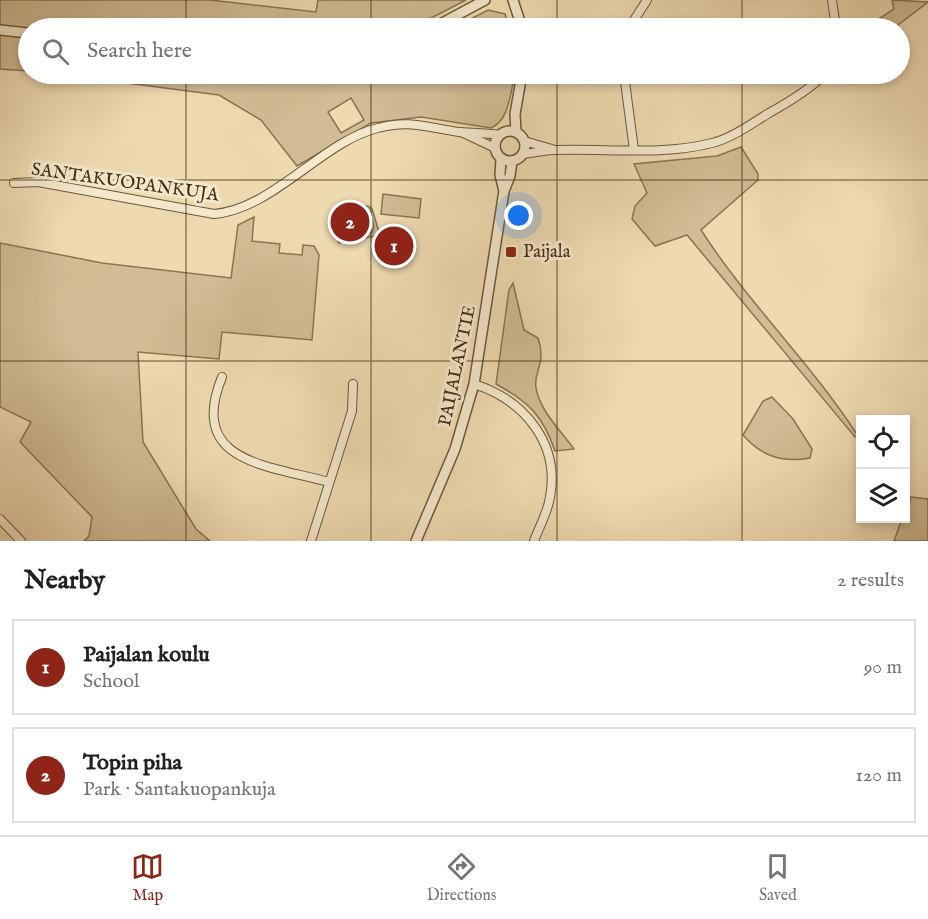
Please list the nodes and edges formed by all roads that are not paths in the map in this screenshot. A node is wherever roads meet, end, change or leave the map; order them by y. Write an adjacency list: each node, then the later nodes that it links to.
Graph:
1 (485, 0): 5 (street)
2 (513, 0): 6 (street)
3 (647, 0): 7 (street)
4 (831, 0): 8 (street)
5 (452, 18)
6 (519, 18)
7 (635, 18)
8 (834, 18)
9 (0, 30): 10 (street)
10 (18, 32)
11 (520, 84): 15 (street)
12 (625, 84): 19 (street)
13 (812, 84): 19 (street)
14 (460, 132): 15 (street, SANTAKUOPANKUJA); 17 (street, SANTAKUOPANKUJA); 23 (street, SANTAKUOPANKUJA)
15 (507, 133): 16 (street); 17 (street)
16 (524, 141): 18 (street); 20 (street)
17 (495, 148): 21 (street)
18 (554, 150): 19 (street); 20 (street)
19 (634, 150)
20 (523, 154): 22 (street)
21 (501, 159): 22 (street); 24 (street, PAIJALANTIE)
22 (512, 161): 24 (street, PAIJALANTIE)
23 (14, 183)
24 (504, 191): 27 (street, PAIJALANTIE)
25 (222, 377): 28 (street)
26 (353, 384): 28 (street)
27 (474, 384): 32 (street, PAIJALANTIE); 33 (street)
28 (329, 482): 31 (street)
29 (0, 519): 30 (street)
30 (21, 541)
31 (311, 541)
32 (416, 541)
33 (534, 541)

